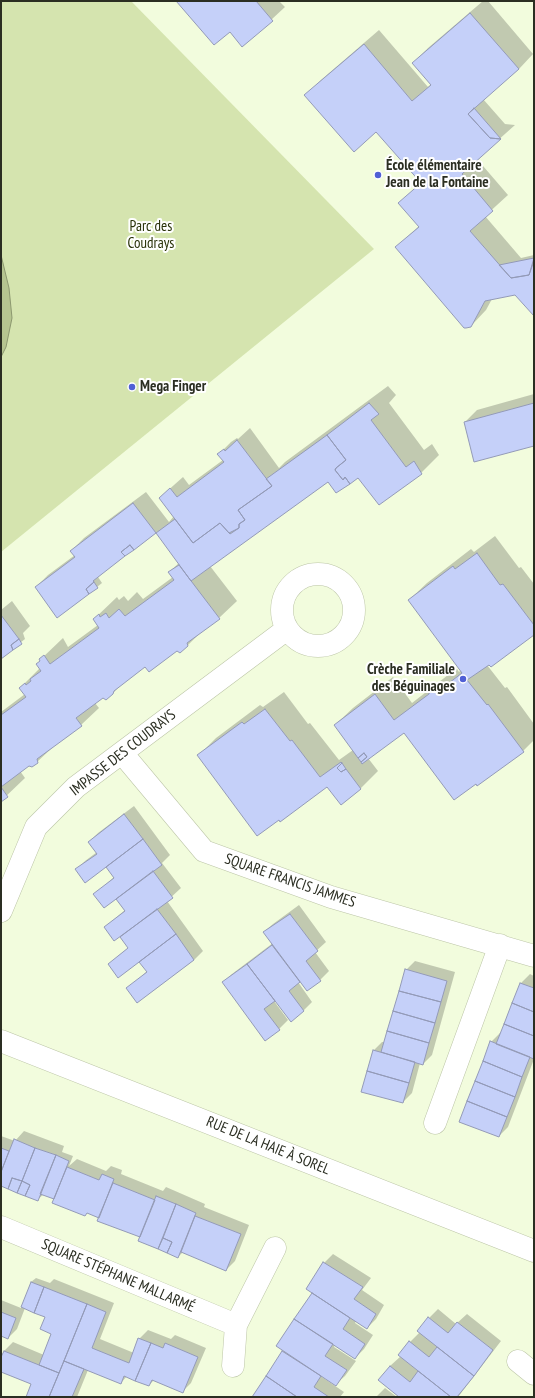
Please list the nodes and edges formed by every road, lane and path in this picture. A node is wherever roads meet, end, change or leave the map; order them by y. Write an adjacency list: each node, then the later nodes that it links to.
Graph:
1 (287, 629): 2 (street, IMPASSE DES COUDRAYS)
2 (122, 753): 3 (street, IMPASSE DES COUDRAYS); 4 (street, SQUARE FRANCIS JAMMES)
3 (1, 911)
4 (500, 946): 5 (street, SQUARE FRANCIS JAMMES); 7 (street)
5 (534, 956)
6 (1, 1041): 10 (street, RUE DE LA HAIE À SOREL)
7 (435, 1123)
8 (1, 1227): 11 (street, SQUARE STÉPHANE MALLARMÉ)
9 (275, 1248): 11 (street)
10 (534, 1251)
11 (236, 1325): 12 (street)
12 (233, 1366)

